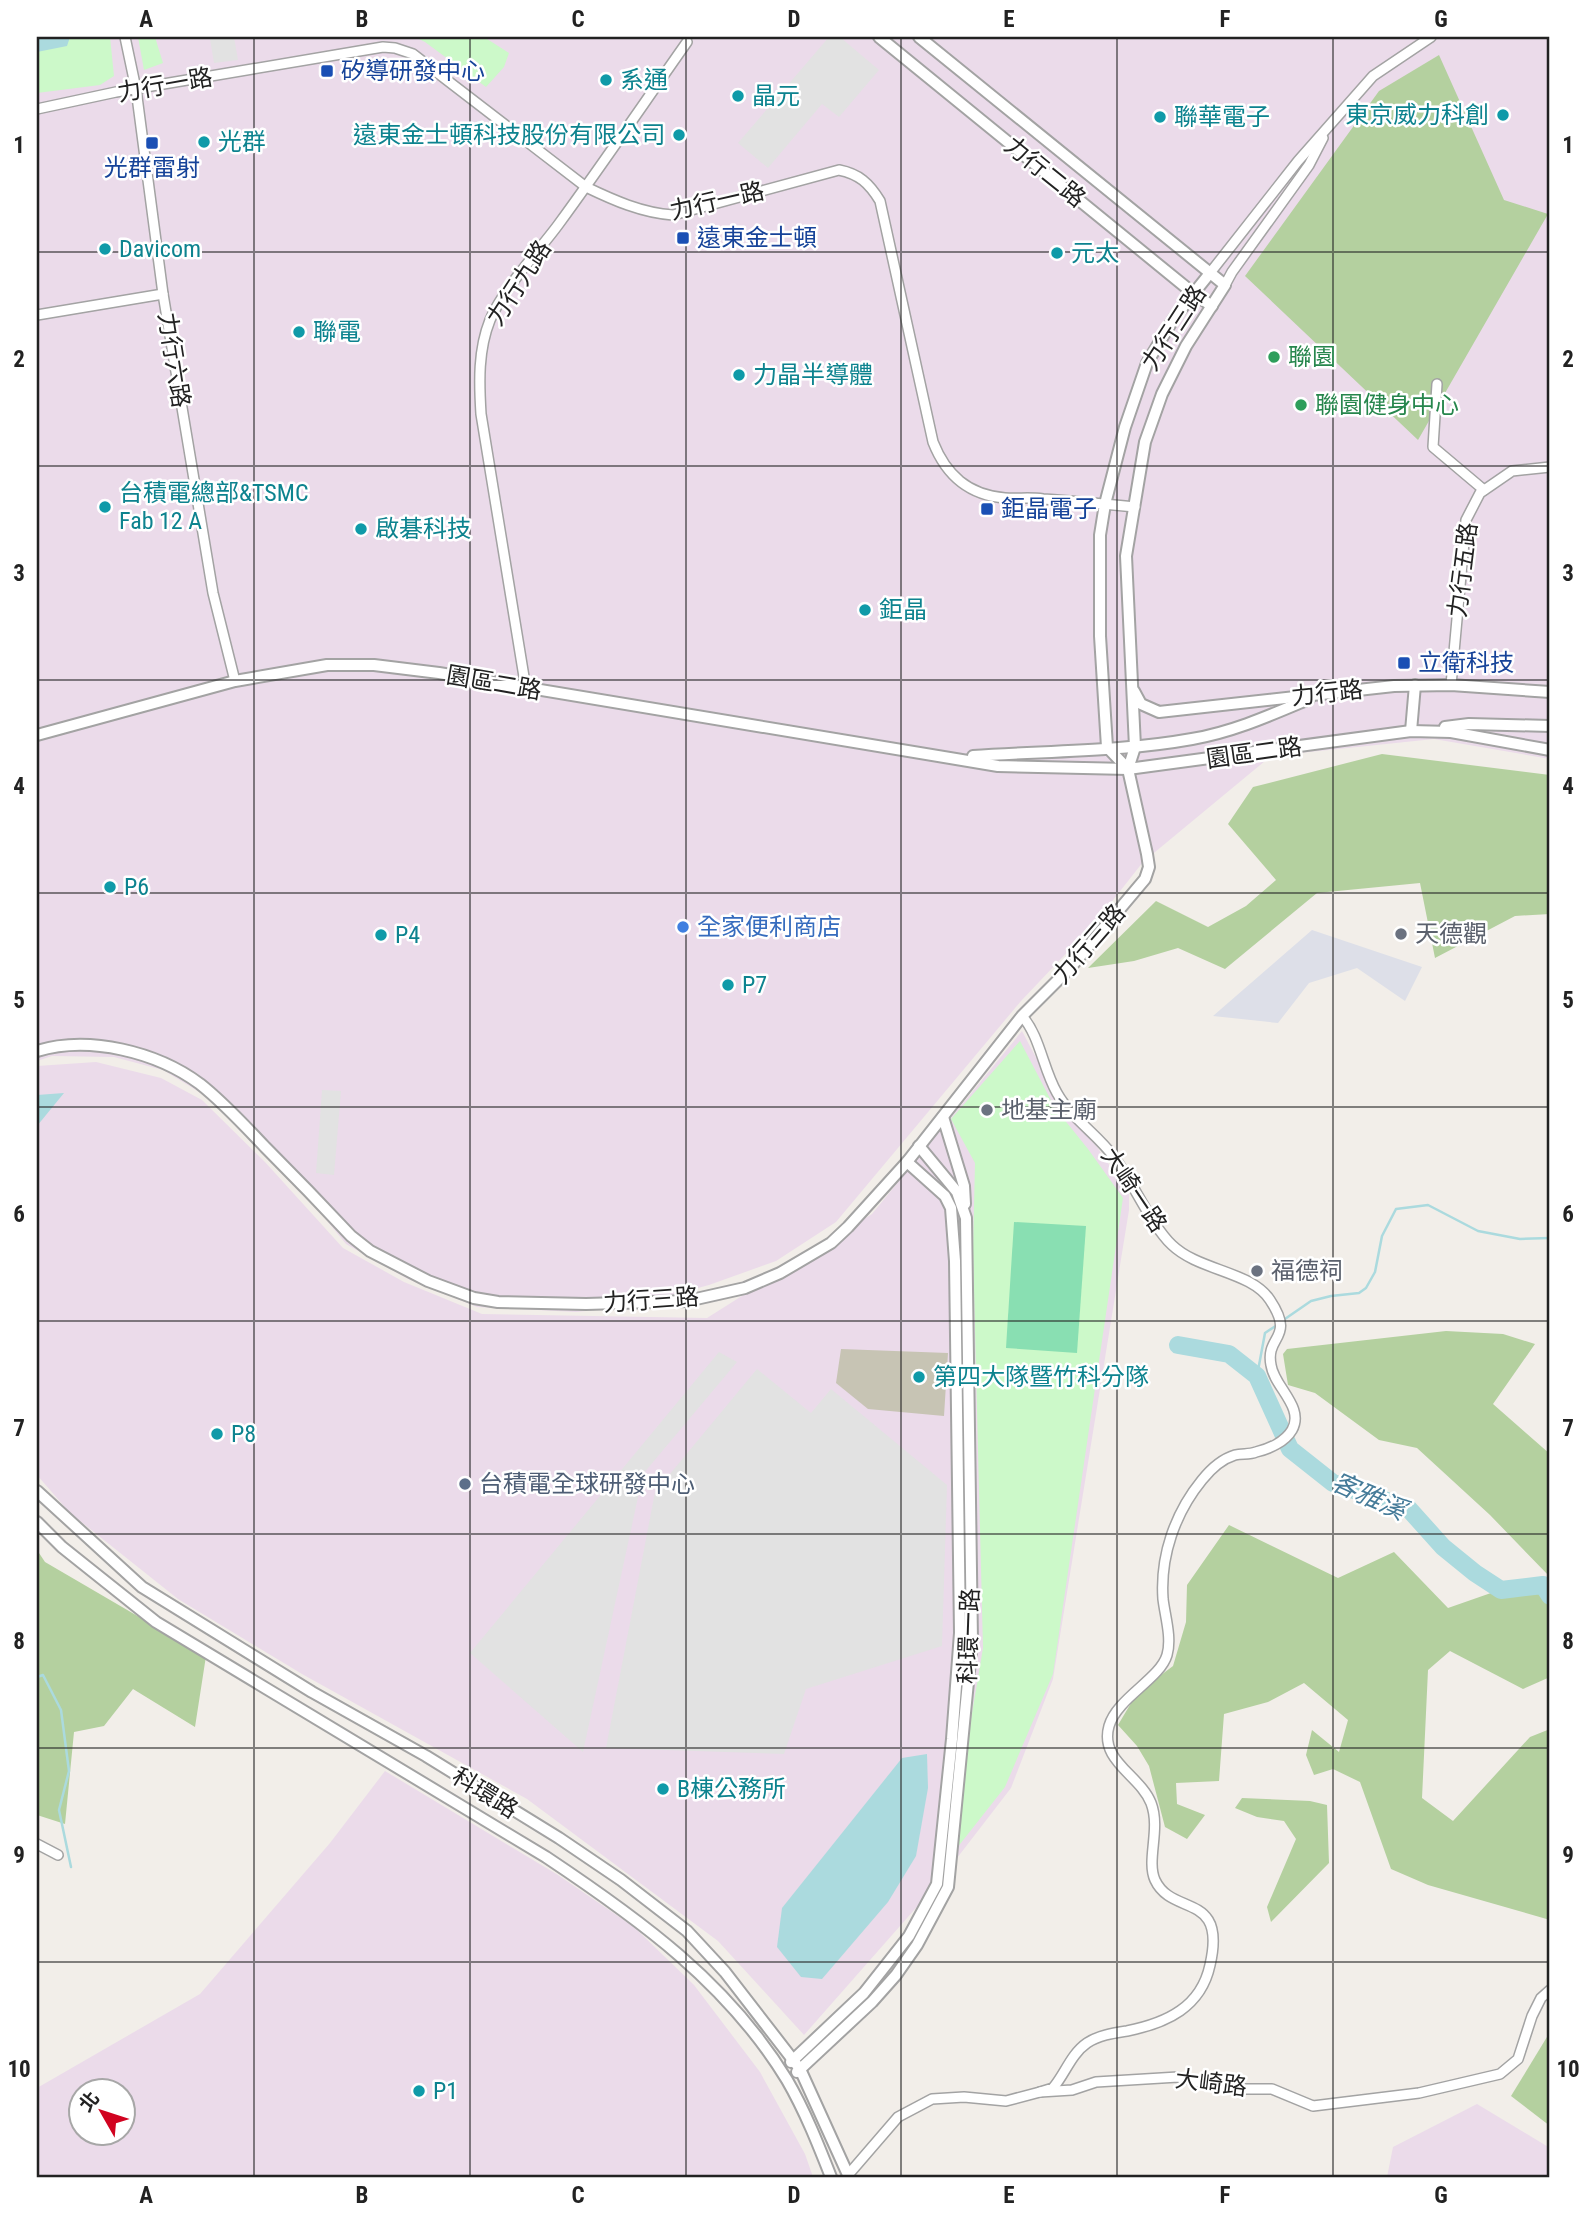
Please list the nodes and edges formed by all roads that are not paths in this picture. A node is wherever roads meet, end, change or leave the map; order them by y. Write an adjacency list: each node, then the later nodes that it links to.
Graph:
1 (125, 37): 7 (street, 力行六路)
2 (879, 37): 13 (street, 力行二路)
3 (919, 37): 11 (street, 力行二路)
4 (1431, 37): 5 (street, 力行三路)
5 (1419, 40): 9 (street, 力行三路)
6 (687, 42): 10 (street, 力行九路)
7 (136, 89): 8 (street, 力行一路); 10 (street, 力行一路); 14 (street, 力行六路)
8 (37, 110)
9 (1330, 127): 11 (street, 力行三路); 12 (street, 力行三路)
10 (586, 187): 20 (street, 力行一路); 26 (street, 力行九路)
11 (1210, 273): 12 (street, 力行二路); 13 (street, 力行三路)
12 (1226, 285): 15 (street, 力行三路)
13 (1193, 293): 15 (street, 力行二路); 20 (street, 力行三路)
14 (163, 294): 16 (street); 23 (street, 力行六路)
15 (1212, 306): 21 (street, 力行三路)
16 (37, 315)
17 (1437, 384): 19 (street)
18 (1550, 467): 19 (street, 力行五路)
19 (1483, 490): 25 (street, 力行五路)
20 (1105, 504): 21 (street, 力行一路); 32 (street, 力行三路)
21 (1135, 507): 22 (street, 力行三路)
22 (1130, 671): 28 (street, 力行路); 33 (street, 力行三路)
23 (235, 681): 26 (street, 園區二路); 31 (street, 園區二路)
24 (1415, 685): 25 (street, 力行路); 28 (street, 力行路); 30 (street)
25 (1451, 685): 27 (street, 力行路)
26 (526, 689): 35 (street, 園區二路)
27 (1550, 692)
28 (1320, 694): 33 (street, 園區二路)
29 (1550, 726): 30 (street)
30 (1411, 731): 34 (street, 園區二路); 36 (street, 園區二路)
31 (37, 735)
32 (1107, 747): 33 (street, 園區二路); 35 (street, 園區二路); 36 (street)
33 (1135, 747): 36 (street, 力行三路)
34 (1550, 750)
35 (956, 757): 36 (street, 園區二路)
36 (1128, 769): 37 (street, 力行三路)
37 (1022, 1016): 39 (street, 力行三路); 51 (street, 大崎一路)
38 (37, 1051): 41 (street, 力行三路)
39 (943, 1117): 40 (street, 力行三路); 42 (street)
40 (919, 1146): 41 (street, 力行三路); 42 (street, 科環一路)
41 (907, 1162): 48 (street, 科環一路)
42 (965, 1210): 48 (street, 科環一路)
43 (37, 1491): 48 (street, 科環路)
44 (37, 1522): 49 (street, 科環路)
45 (37, 1844): 46 (street)
46 (58, 1854)
47 (1550, 1990): 51 (street, 大崎路)
48 (797, 2064): 49 (street, 科環一路); 50 (street, 科環一路); 52 (street, 科環路)
49 (780, 2070): 50 (street, 科環路)
50 (788, 2082): 53 (street, 科環路)
51 (1040, 2092): 52 (street, 大崎路)
52 (849, 2176)
53 (831, 2177)

